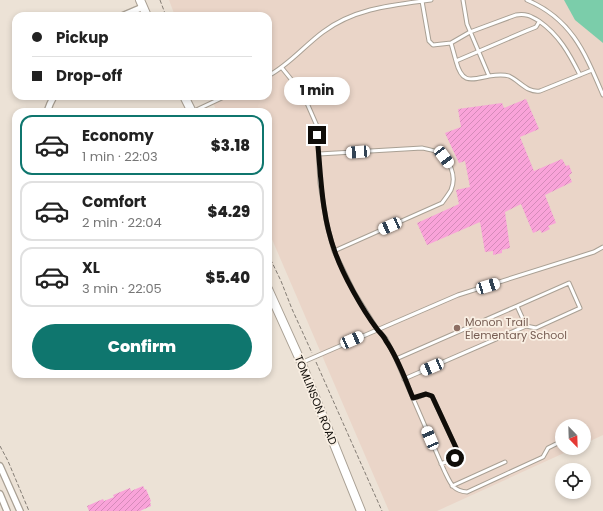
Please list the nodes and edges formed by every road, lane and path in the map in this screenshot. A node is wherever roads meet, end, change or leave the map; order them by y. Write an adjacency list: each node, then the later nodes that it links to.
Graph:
1 (160, 0): 8 (path)
2 (431, 0): 5 (lane)
3 (463, 0): 10 (lane)
4 (527, 0): 15 (lane)
5 (422, 1): 11 (lane); 14 (lane)
6 (141, 3): 7 (street)
7 (128, 12)
8 (164, 12)
9 (539, 22): 10 (lane); 12 (lane); 17 (lane)
10 (470, 32): 11 (lane); 12 (lane)
11 (451, 43): 13 (lane)
12 (479, 51): 13 (lane); 18 (lane)
13 (456, 61): 18 (lane)
14 (282, 68): 16 (lane); 22 (lane)
15 (592, 70): 17 (lane); 19 (lane)
16 (272, 74)
17 (580, 75): 18 (lane)
18 (489, 76)
19 (603, 95)
20 (218, 100): 21 (lane)
21 (200, 108)
22 (319, 154): 24 (lane); 24 (lane)
23 (603, 247): 29 (lane)
24 (334, 250): 29 (lane)
25 (272, 262): 30 (path)
26 (272, 298): 32 (street, TOMLINSON ROAD)
27 (518, 306): 28 (lane); 28 (lane); 31 (lane)
28 (526, 326): 33 (lane)
29 (377, 329): 30 (lane); 31 (lane)
30 (314, 357): 32 (lane); 46 (path)
31 (396, 359): 33 (lane)
32 (301, 362): 45 (street, TOMLINSON ROAD)
33 (404, 379): 34 (lane)
34 (413, 398): 38 (lane); 38 (lane)
35 (555, 444): 40 (lane)
36 (0, 446): 44 (path)
37 (506, 462): 40 (lane)
38 (441, 464): 40 (lane)
39 (0, 466): 43 (street)
40 (452, 486)
41 (0, 494): 42 (street)
42 (8, 511)
43 (20, 511)
44 (29, 511)
45 (361, 511)
46 (382, 511)

